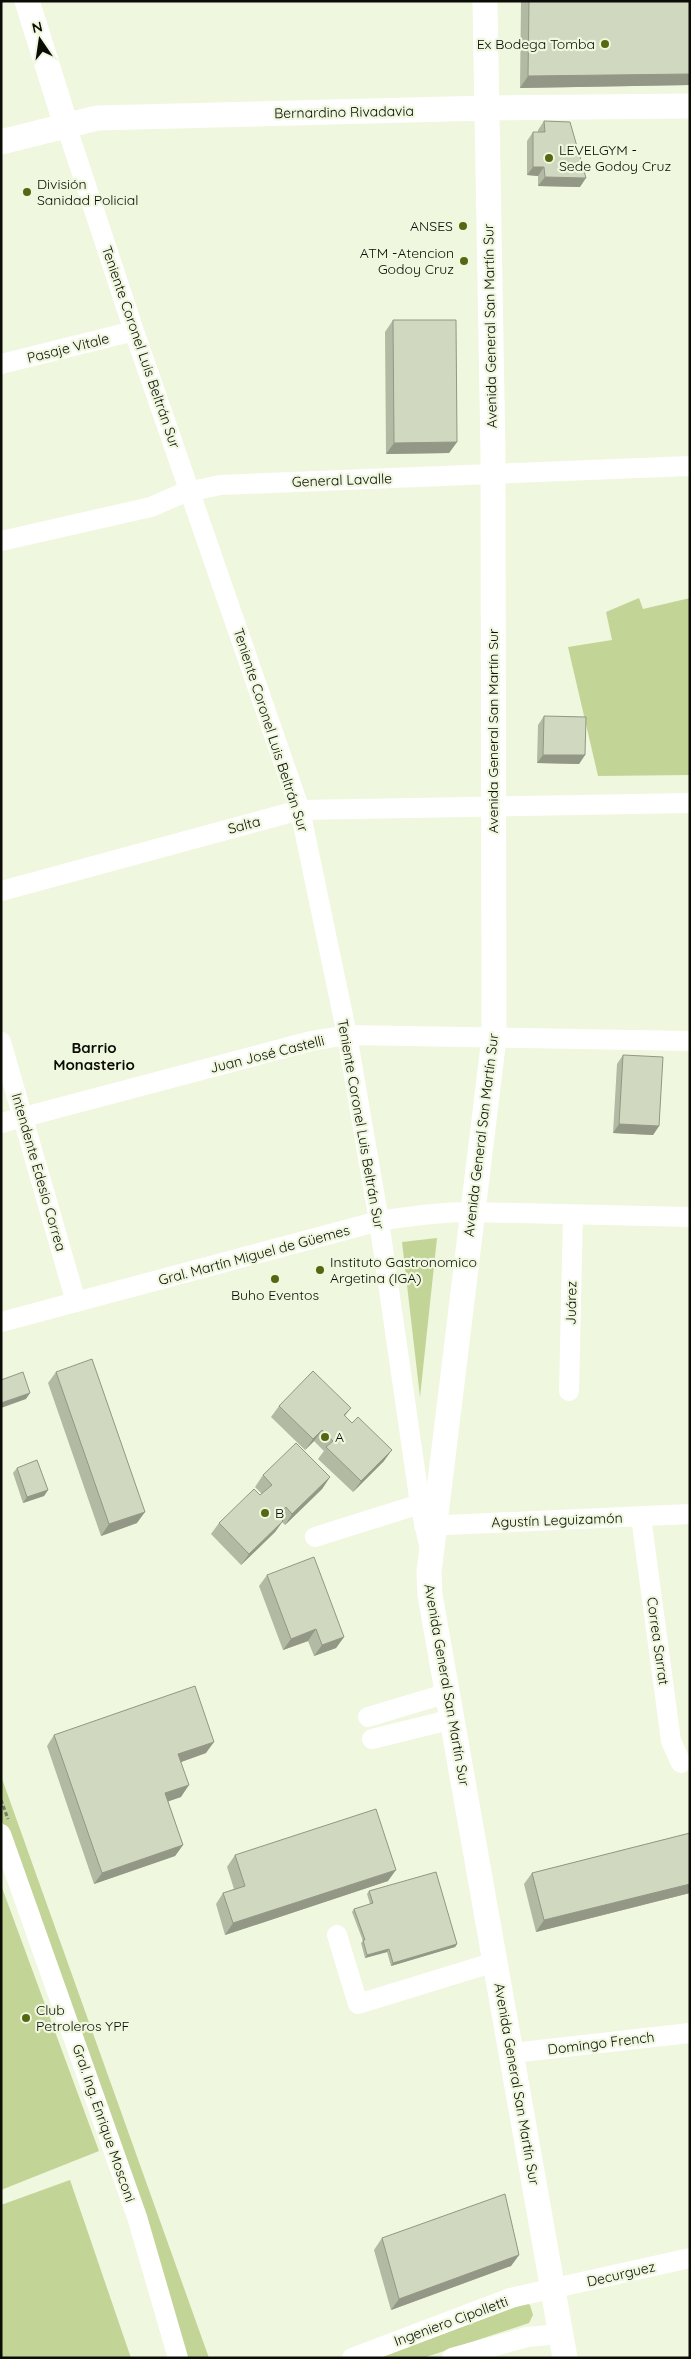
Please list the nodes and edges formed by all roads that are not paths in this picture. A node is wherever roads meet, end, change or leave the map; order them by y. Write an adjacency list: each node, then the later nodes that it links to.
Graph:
1 (27, 1): 5 (main road)
2 (485, 1): 4 (main road, Avenida General San Martín Sur)
3 (690, 106): 4 (main road, Bernardino Rivadavia)
4 (486, 108): 5 (main road, Bernardino Rivadavia); 10 (main road, Avenida General San Martín Sur)
5 (66, 125): 6 (main road, Bernardino Rivadavia); 7 (street, Teniente Coronel Luis Beltrán Sur)
6 (1, 142)
7 (134, 332): 8 (street, Pasaje Vitale); 11 (street, Teniente Coronel Luis Beltrán Sur)
8 (1, 364)
9 (690, 466): 10 (street, General Lavalle)
10 (493, 474): 11 (street, General Lavalle); 14 (main road, Avenida General San Martín Sur)
11 (191, 491): 12 (street, General Lavalle); 15 (street, Teniente Coronel Luis Beltrán Sur)
12 (1, 541)
13 (690, 803): 14 (street, Salta)
14 (493, 806): 15 (street, Salta); 18 (main road, Avenida General San Martín Sur)
15 (300, 810): 16 (street, Salta); 17 (street, Teniente Coronel Luis Beltrán Sur)
16 (1, 891)
17 (347, 1035): 18 (street, Juan José Castelli); 21 (street, Juan José Castelli); 26 (street, Teniente Coronel Luis Beltrán Sur)
18 (494, 1038): 19 (street, Juan José Castelli); 23 (main road, Avenida General San Martín Sur)
19 (690, 1041)
20 (1, 1042): 21 (street, Intendente Edesio Correa)
21 (24, 1117): 22 (street, Juan José Castelli); 27 (street, Intendente Edesio Correa)
22 (1, 1124)
23 (471, 1212): 24 (street, Gral. Martín Miguel de Güemes); 26 (street, Gral. Martín Miguel de Güemes); 33 (main road, Avenida General San Martín Sur)
24 (573, 1215): 25 (street, Gral. Martín Miguel de Güemes); 29 (street, Juárez)
25 (690, 1217)
26 (379, 1221): 27 (street, Gral. Martín Miguel de Güemes); 30 (street, Teniente Coronel Luis Beltrán Sur)
27 (76, 1302): 28 (street, Gral. Martín Miguel de Güemes)
28 (1, 1322)
29 (570, 1391)
30 (420, 1504): 33 (street, Teniente Coronel Luis Beltrán Sur); 34 (street)
31 (690, 1514): 32 (street, Agustín Leguizamón)
32 (641, 1516): 33 (street, Agustín Leguizamón); 39 (street, Correa Sarrat)
33 (430, 1533): 35 (main road, Avenida General San Martín Sur)
34 (315, 1537)
35 (448, 1693): 36 (street); 37 (main road, Avenida General San Martín Sur)
36 (368, 1717)
37 (453, 1719): 38 (street); 42 (main road, Avenida General San Martín Sur)
38 (372, 1739)
39 (681, 1763)
40 (1, 1834): 48 (street, Gral. Ing. Enrique Mosconi)
41 (337, 1935): 42 (street)
42 (495, 1962): 44 (main road, Avenida General San Martín Sur)
43 (690, 2033): 44 (street, Domingo French)
44 (512, 2053): 46 (main road, Avenida General San Martín Sur)
45 (690, 2258): 46 (street, Decurguez)
46 (552, 2289): 47 (main road, Avenida General San Martín Sur); 49 (street, Ingeniero Cipolletti)
47 (563, 2346): 50 (street)
48 (178, 2358)
49 (352, 2358)
50 (452, 2358)

